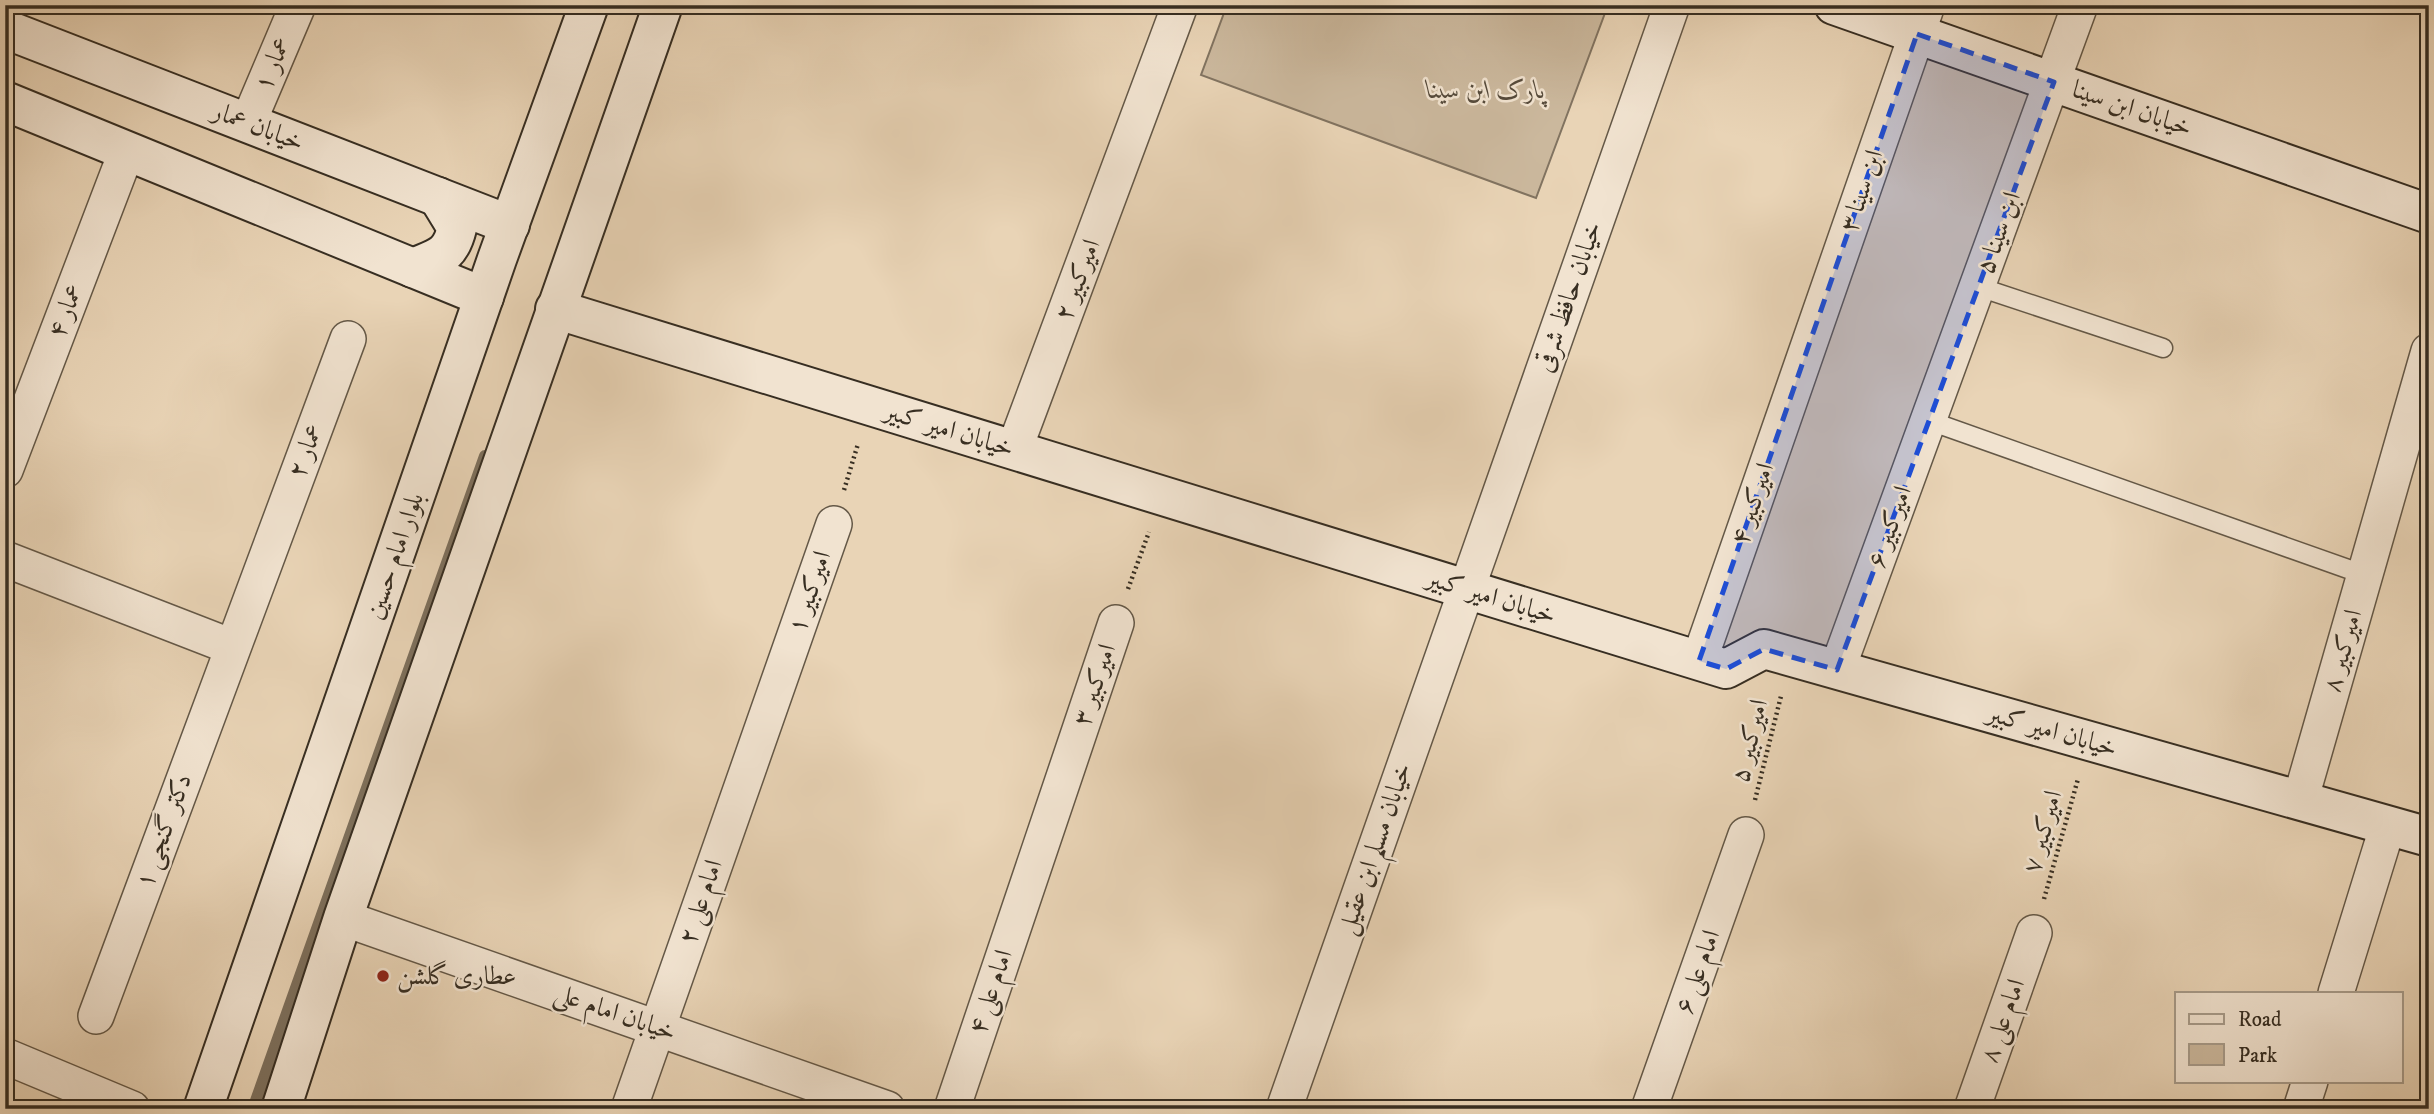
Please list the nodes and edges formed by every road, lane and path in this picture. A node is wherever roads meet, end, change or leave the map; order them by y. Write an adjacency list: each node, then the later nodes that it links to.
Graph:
1 (298, 5): 12 (street, عمار ۱)
2 (589, 5): 16 (street, بلوار امام حسین)
3 (663, 5): 20 (street)
4 (1180, 5): 28 (street, امیرکبیر ۲)
5 (1672, 5): 34 (street, خیابان حافظ شرقی)
6 (1834, 5): 8 (street, خیابان ابن سینا)
7 (2080, 5): 10 (street, ابن سینا ۵)
8 (1922, 20): 10 (street, خیابان ابن سینا); 22 (street, ابن سینا ۳)
9 (5, 29): 12 (street, خیابان عمار)
10 (2054, 82): 15 (street, خیابان ابن سینا); 18 (street, ابن سینا ۵)
11 (5, 101): 13 (street)
12 (248, 123): 14 (street, خیابان عمار)
13 (126, 153): 17 (street); 29 (street, عمار ۴)
14 (438, 197): 16 (street, خیابان عمار); 17 (street)
15 (2429, 214)
16 (509, 225): 19 (street, بلوار امام حسین)
17 (413, 268): 19 (street)
18 (1979, 287): 23 (lane); 25 (street, ابن سینا ۵)
19 (484, 297): 55 (street, بلوار امام حسین)
20 (555, 309): 26 (street, خیابان امیر کبیر); 47 (street)
21 (348, 339): 36 (street, عمار ۲)
22 (1808, 348): 38 (street, امیرکبیر ۴)
23 (2163, 348)
24 (2429, 351): 33 (street, امیرکبیر ۸)
25 (1944, 383): 27 (street, امیرکبیر ۶)
26 (870, 405): 28 (street, خیابان امیر کبیر); 31 (path, امیرکبیر ۱)
27 (1930, 421): 33 (lane); 39 (street, امیرکبیر ۶)
28 (1014, 450): 30 (street, خیابان امیر کبیر)
29 (5, 470)
30 (1162, 496): 34 (street, خیابان امیر کبیر); 35 (path, امیرکبیر ۳)
31 (834, 524): 41 (street, امیرکبیر ۱)
32 (5, 559): 36 (street)
33 (2365, 575): 42 (street, امیرکبیر ۸)
34 (1466, 589): 38 (street, خیابان امیر کبیر); 60 (street, خیابان مسلم ابن عقیل)
35 (1116, 623): 46 (street, امیرکبیر ۳)
36 (232, 647): 50 (street, دکتر گنجی ۱)
37 (1791, 657): 38 (street, خیابان امیر کبیر); 39 (street, خیابان امیر کبیر); 44 (path, امیرکبیر ۵)
38 (1699, 661)
39 (1837, 670): 40 (street, خیابان امیر کبیر)
40 (2089, 742): 42 (street, خیابان امیر کبیر); 48 (path, امیرکبیر ۷)
41 (746, 776): 51 (street, امام علی ۲)
42 (2300, 801): 43 (street, خیابان امیر کبیر)
43 (2388, 825): 45 (street, خیابان امیر کبیر); 49 (street)
44 (1746, 835): 61 (street, امام علی ۶)
45 (2429, 837)
46 (1031, 876): 59 (street, امام علی ۴)
47 (343, 918): 51 (street, خیابان امام علی); 56 (street)
48 (2034, 933): 62 (street, امام علی ۸)
49 (2336, 992)
50 (96, 1016)
51 (657, 1028): 57 (street, امام علی ۲); 58 (street, خیابان امام علی)
52 (5, 1056): 54 (street)
53 (2310, 1082): 63 (street)
54 (132, 1109)
55 (203, 1109)
56 (281, 1109)
57 (629, 1109)
58 (887, 1109)
59 (952, 1109)
60 (1284, 1109)
61 (1649, 1109)
62 (1972, 1109)
63 (2301, 1109)

